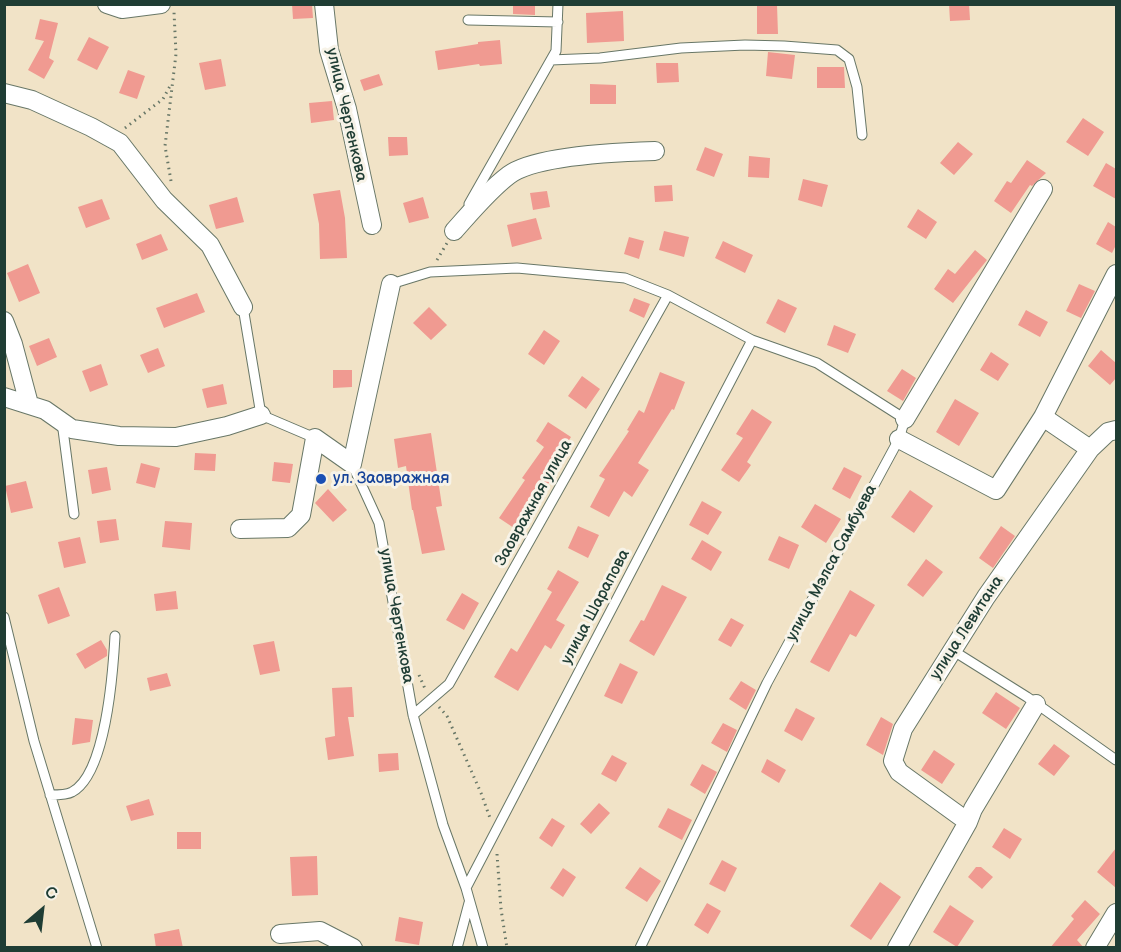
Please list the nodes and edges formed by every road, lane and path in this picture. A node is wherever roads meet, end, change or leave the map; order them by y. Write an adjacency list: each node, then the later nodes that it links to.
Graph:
1 (107, 4): 2 (street)
2 (161, 4)
3 (174, 4): 9 (path)
4 (324, 4): 16 (street, улица Чертенкова)
5 (558, 4): 7 (lane)
6 (468, 20): 7 (lane)
7 (558, 22): 8 (lane)
8 (551, 60): 11 (lane); 17 (lane)
9 (172, 83): 12 (path); 15 (path)
10 (4, 93): 12 (street)
11 (862, 135)
12 (112, 138): 15 (street)
13 (655, 151): 17 (street)
14 (1043, 189): 29 (street, улица Мэлса Самбуева)
15 (174, 210): 22 (street)
16 (372, 225)
17 (454, 231): 18 (path)
18 (430, 272): 20 (lane); 21 (lane)
19 (1116, 274): 28 (street)
20 (391, 284): 35 (street)
21 (668, 295): 24 (lane); 42 (lane, Заовражная улица)
22 (243, 307): 27 (lane)
23 (4, 321): 26 (street)
24 (752, 340): 29 (lane); 48 (lane, улица Шарапова)
25 (4, 398): 26 (street)
26 (29, 404): 30 (street)
27 (261, 415): 30 (street); 32 (lane)
28 (1043, 417): 33 (street); 34 (street)
29 (905, 419): 33 (lane, улица Мэлса Самбуева)
30 (62, 422): 36 (lane)
31 (1116, 430): 34 (street, улица Левитана)
32 (315, 438): 35 (street); 37 (street)
33 (899, 439): 58 (lane, улица Мэлса Самбуева)
34 (1090, 448): 40 (street, улица Левитана)
35 (352, 464): 44 (lane, улица Чертенкова)
36 (74, 514)
37 (240, 529)
38 (4, 617): 46 (lane)
39 (115, 636): 46 (lane)
40 (952, 650): 43 (lane); 47 (street, улица Левитана)
41 (418, 673): 42 (path)
42 (432, 699): 44 (lane, Заовражная улица); 48 (path)
43 (1036, 704): 45 (lane); 47 (street)
44 (413, 715): 49 (lane, улица Чертенкова)
45 (1116, 760)
46 (50, 795): 53 (lane)
47 (968, 822): 59 (street)
48 (495, 833): 49 (lane, улица Шарапова); 57 (path)
49 (466, 888): 50 (lane, улица Чертенкова)
50 (469, 900): 55 (lane); 56 (lane, улица Чертенкова)
51 (1116, 913): 60 (street)
52 (280, 934): 54 (street)
53 (97, 948)
54 (354, 948)
55 (457, 948)
56 (483, 948)
57 (507, 948)
58 (639, 948)
59 (897, 948)
60 (1095, 948)

